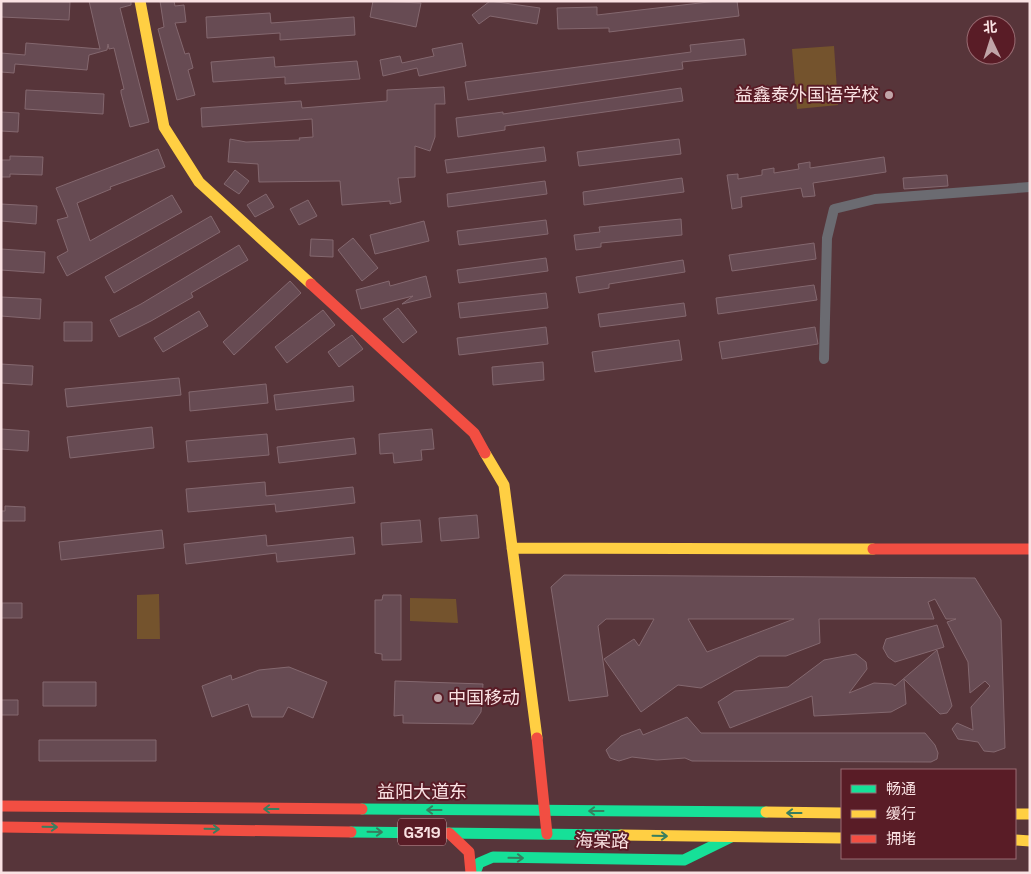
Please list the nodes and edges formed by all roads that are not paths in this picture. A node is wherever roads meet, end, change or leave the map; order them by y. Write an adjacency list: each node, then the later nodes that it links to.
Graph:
1 (140, 1): 4 (street)
2 (1030, 187): 3 (street)
3 (824, 358)
4 (512, 548): 5 (street); 7 (street)
5 (1030, 549)
6 (1, 806): 7 (street, 益阳大道东 / G319, one-way to 6)
7 (546, 811): 8 (street, 益阳大道东 / G319, one-way to 7); 13 (street)
8 (841, 813)
9 (1016, 814): 10 (street)
10 (1030, 814)
11 (1, 826): 12 (street, G319, one-way to 12)
12 (449, 833): 13 (street, G319); 18 (street, 海棠路)
13 (547, 834): 14 (street, G319, one-way to 14)
14 (731, 837): 15 (street, G319); 18 (street, 海棠路, one-way to 14)
15 (841, 838)
16 (1016, 840): 17 (street)
17 (1030, 840)
18 (473, 873)

